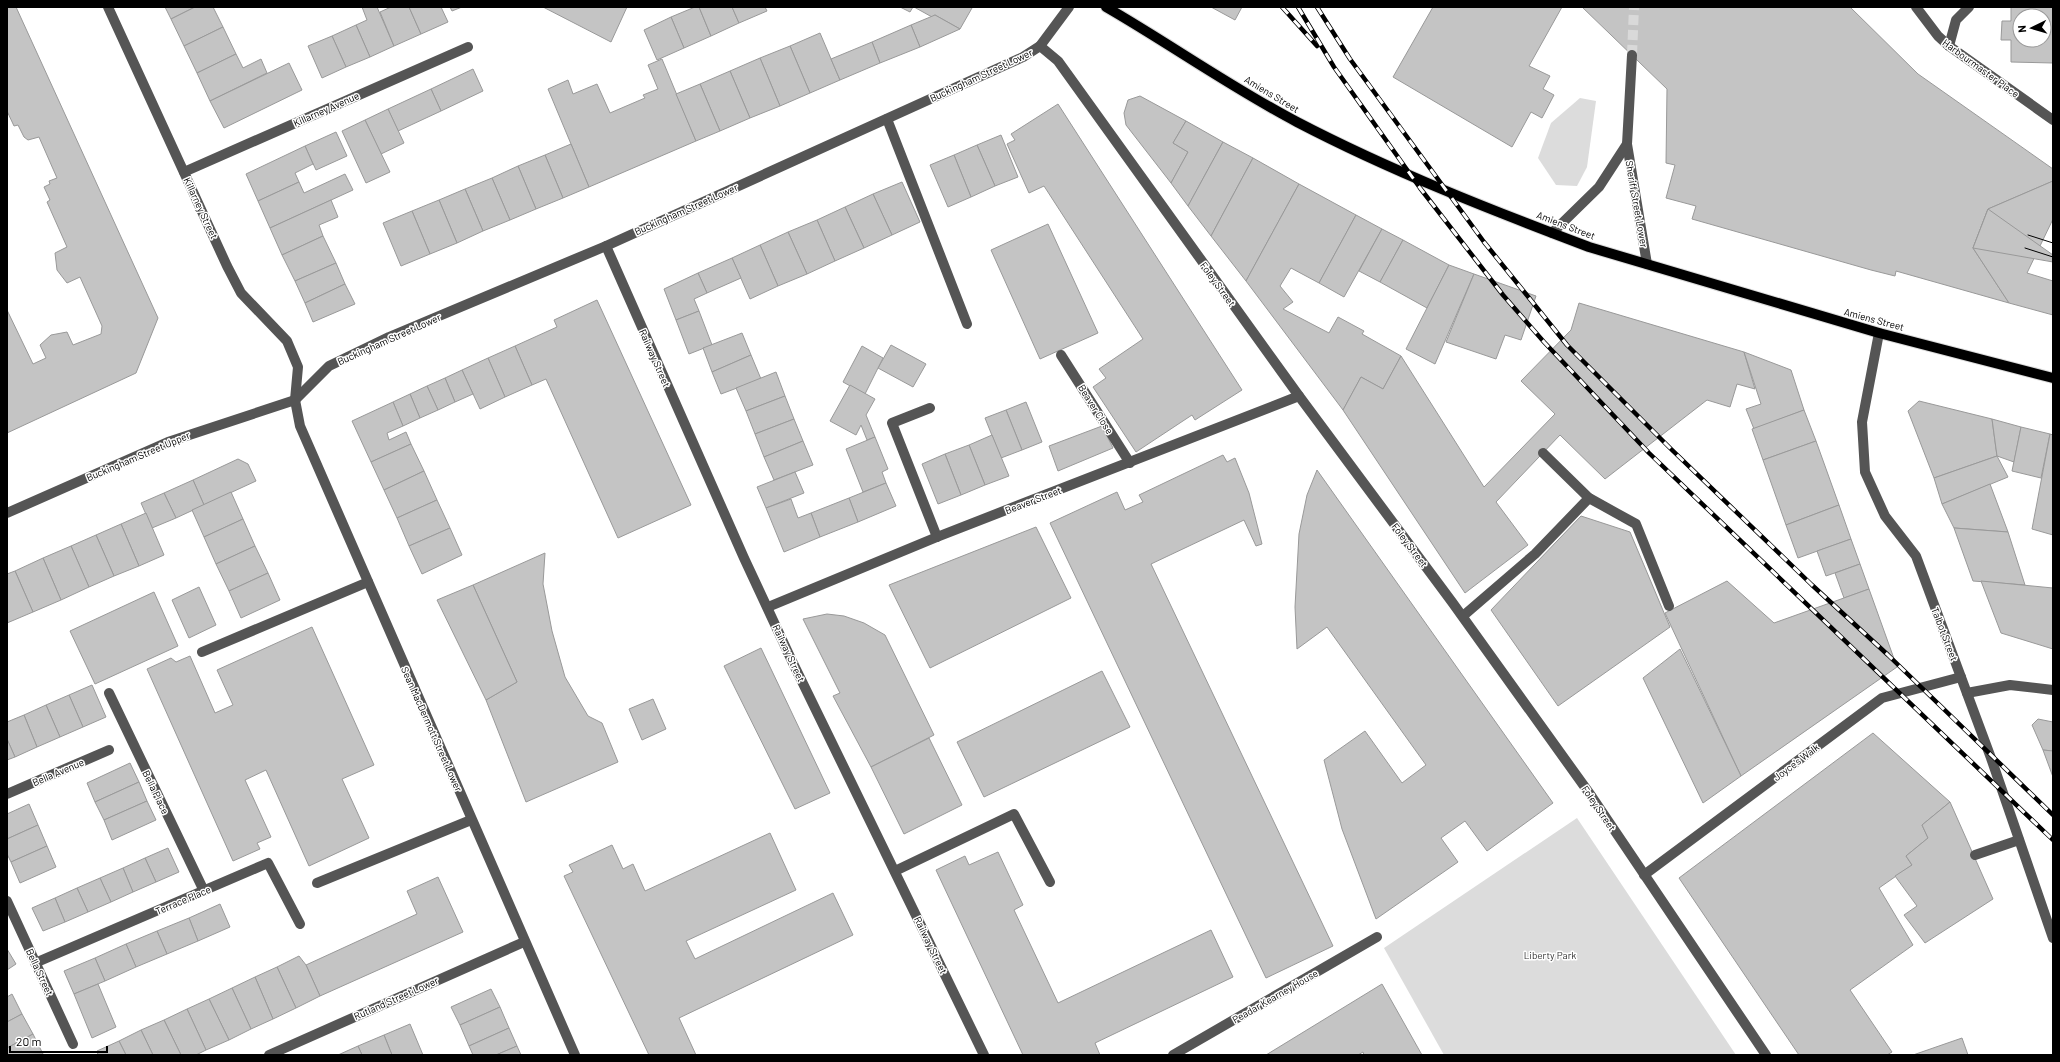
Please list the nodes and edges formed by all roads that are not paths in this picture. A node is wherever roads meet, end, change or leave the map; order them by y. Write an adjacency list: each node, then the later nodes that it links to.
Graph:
1 (108, 7): 13 (street, Killarney Street)
2 (1069, 7): 7 (street, Buckingham Street Lower)
3 (1106, 7): 14 (main road, Amiens Street)
4 (1916, 7): 8 (street, Harbourmaster Place)
5 (1969, 7): 8 (street)
6 (468, 46): 13 (street, Killarney Avenue)
7 (1040, 46): 10 (street, Buckingham Street Lower); 21 (street, Foley Street)
8 (1949, 46): 11 (street, Harbourmaster Place)
9 (1632, 55): 12 (street, Sheriff Street Lower)
10 (888, 119): 15 (street, Buckingham Street Lower); 17 (street)
11 (2053, 120)
12 (1627, 144): 14 (street, Sheriff Street Lower); 16 (street, Sheriff Street Lower)
13 (184, 172): 22 (street, Killarney Street)
14 (1552, 233): 16 (main road, Amiens Street)
15 (606, 246): 22 (street, Buckingham Street Lower); 31 (street, Railway Street)
16 (1647, 264): 18 (main road, Amiens Street)
17 (967, 324)
18 (1879, 333): 20 (main road, Amiens Street); 34 (street, Talbot Street)
19 (1061, 355): 25 (street, Beaver Close)
20 (2053, 378)
21 (1299, 396): 25 (street, Beaver Street); 32 (street, Foley Street)
22 (295, 400): 27 (street, Buckingham Street Upper); 29 (street, Sean MacDermott Street Lower)
23 (930, 408): 28 (street)
24 (1543, 453): 26 (street)
25 (1130, 463): 28 (street, Beaver Street)
26 (1589, 498): 30 (street); 32 (street)
27 (7, 513)
28 (937, 537): 31 (street, Beaver Street)
29 (368, 582): 33 (street); 40 (street, Sean MacDermott Street Lower)
30 (1669, 606)
31 (768, 607): 43 (street, Railway Street)
32 (1463, 616): 44 (street, Foley Street)
33 (202, 652)
34 (1961, 677): 37 (street, Talbot Street); 44 (street, Joyce's Walk)
35 (2053, 690): 37 (street)
36 (109, 693): 47 (street, Bella Place)
37 (1967, 693): 41 (street, Talbot Street)
38 (109, 750): 39 (street, Bella Avenue)
39 (7, 794)
40 (471, 820): 46 (street); 52 (street, Sean MacDermott Street Lower)
41 (2020, 840): 42 (street); 51 (street, Talbot Street)
42 (1975, 854)
43 (895, 871): 45 (street); 57 (street, Railway Street)
44 (1644, 875): 59 (street, Foley Street)
45 (1050, 882)
46 (317, 883)
47 (204, 891): 49 (street, Terrace Place); 53 (street, Terrace Place)
48 (7, 901): 53 (street, Bella Street)
49 (300, 924)
50 (1377, 937): 58 (street, Peadar Kearney House)
51 (2053, 938)
52 (524, 942): 55 (street, Rutland Street Lower); 56 (street, Sean MacDermott Street Lower)
53 (35, 963): 54 (street, Bella Street)
54 (73, 1044)
55 (269, 1055)
56 (575, 1055)
57 (984, 1055)
58 (1173, 1055)
59 (1766, 1055)

